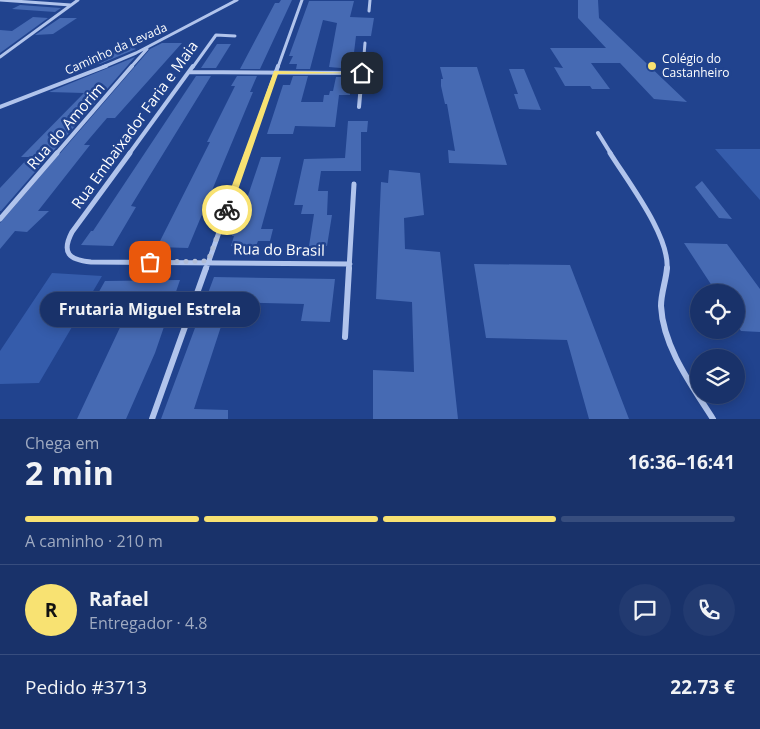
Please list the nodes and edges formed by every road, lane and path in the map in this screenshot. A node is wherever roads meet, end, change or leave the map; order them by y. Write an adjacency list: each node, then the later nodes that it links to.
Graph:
1 (0, 0): 6 (street)
2 (78, 0): 6 (street)
3 (237, 0): 10 (street, Caminho da Levada)
4 (302, 0): 13 (street)
5 (370, 0): 7 (street)
6 (71, 5): 11 (street)
7 (370, 11)
8 (235, 36): 12 (street, Rua Embaixador Faria e Maia)
9 (365, 43): 14 (street)
10 (148, 48): 15 (street, Caminho da Levada); 19 (street, Rua do Amorim)
11 (0, 57)
12 (189, 72): 13 (street); 20 (street, Rua Embaixador Faria e Maia)
13 (276, 72): 14 (street); 21 (street)
14 (362, 73): 16 (street)
15 (0, 107)
16 (359, 107)
17 (598, 133): 25 (street)
18 (354, 184): 22 (street)
19 (0, 218)
20 (66, 247): 21 (street, Rua do Brasil)
21 (208, 261): 22 (street, Rua do Brasil); 24 (street)
22 (350, 264): 23 (street)
23 (345, 338)
24 (152, 419)
25 (713, 419)

